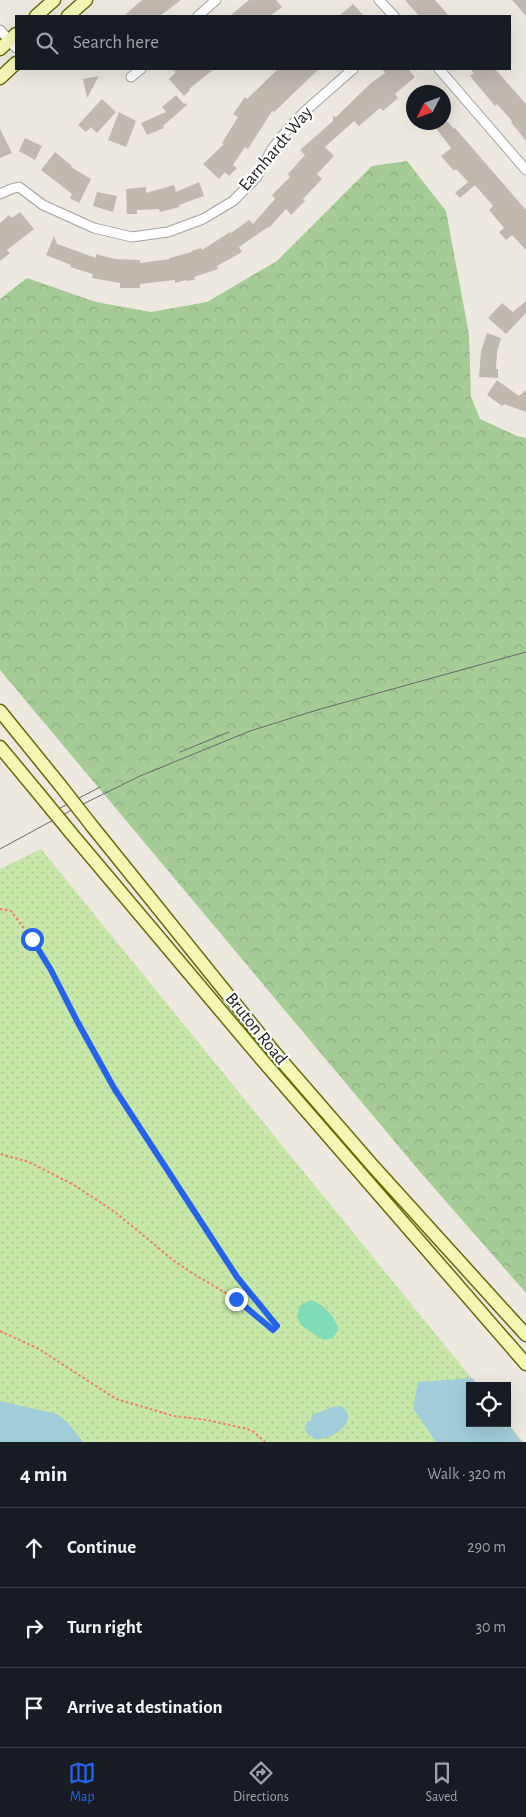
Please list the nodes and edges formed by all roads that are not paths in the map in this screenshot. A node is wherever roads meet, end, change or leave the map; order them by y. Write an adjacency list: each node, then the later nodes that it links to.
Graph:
1 (54, 0): 5 (main road)
2 (86, 0): 6 (main road)
3 (216, 0): 7 (street)
4 (379, 0): 8 (street)
5 (37, 15)
6 (69, 15)
7 (199, 15)
8 (393, 15)
9 (0, 30): 10 (street)
10 (10, 43)
11 (15, 64): 15 (main road)
12 (140, 70): 16 (street)
13 (351, 70): 18 (street, Earnhardt Way)
14 (440, 70): 17 (street)
15 (0, 78)
16 (131, 78)
17 (526, 170)
18 (0, 194)
19 (0, 711): 21 (main road, Bruton Road, bridge)
20 (0, 747): 22 (main road, Bruton Road, bridge)
21 (372, 1165): 22 (main road); 23 (main road, Bruton Road)
22 (362, 1175): 24 (main road, Bruton Road)
23 (526, 1335)
24 (526, 1364)

